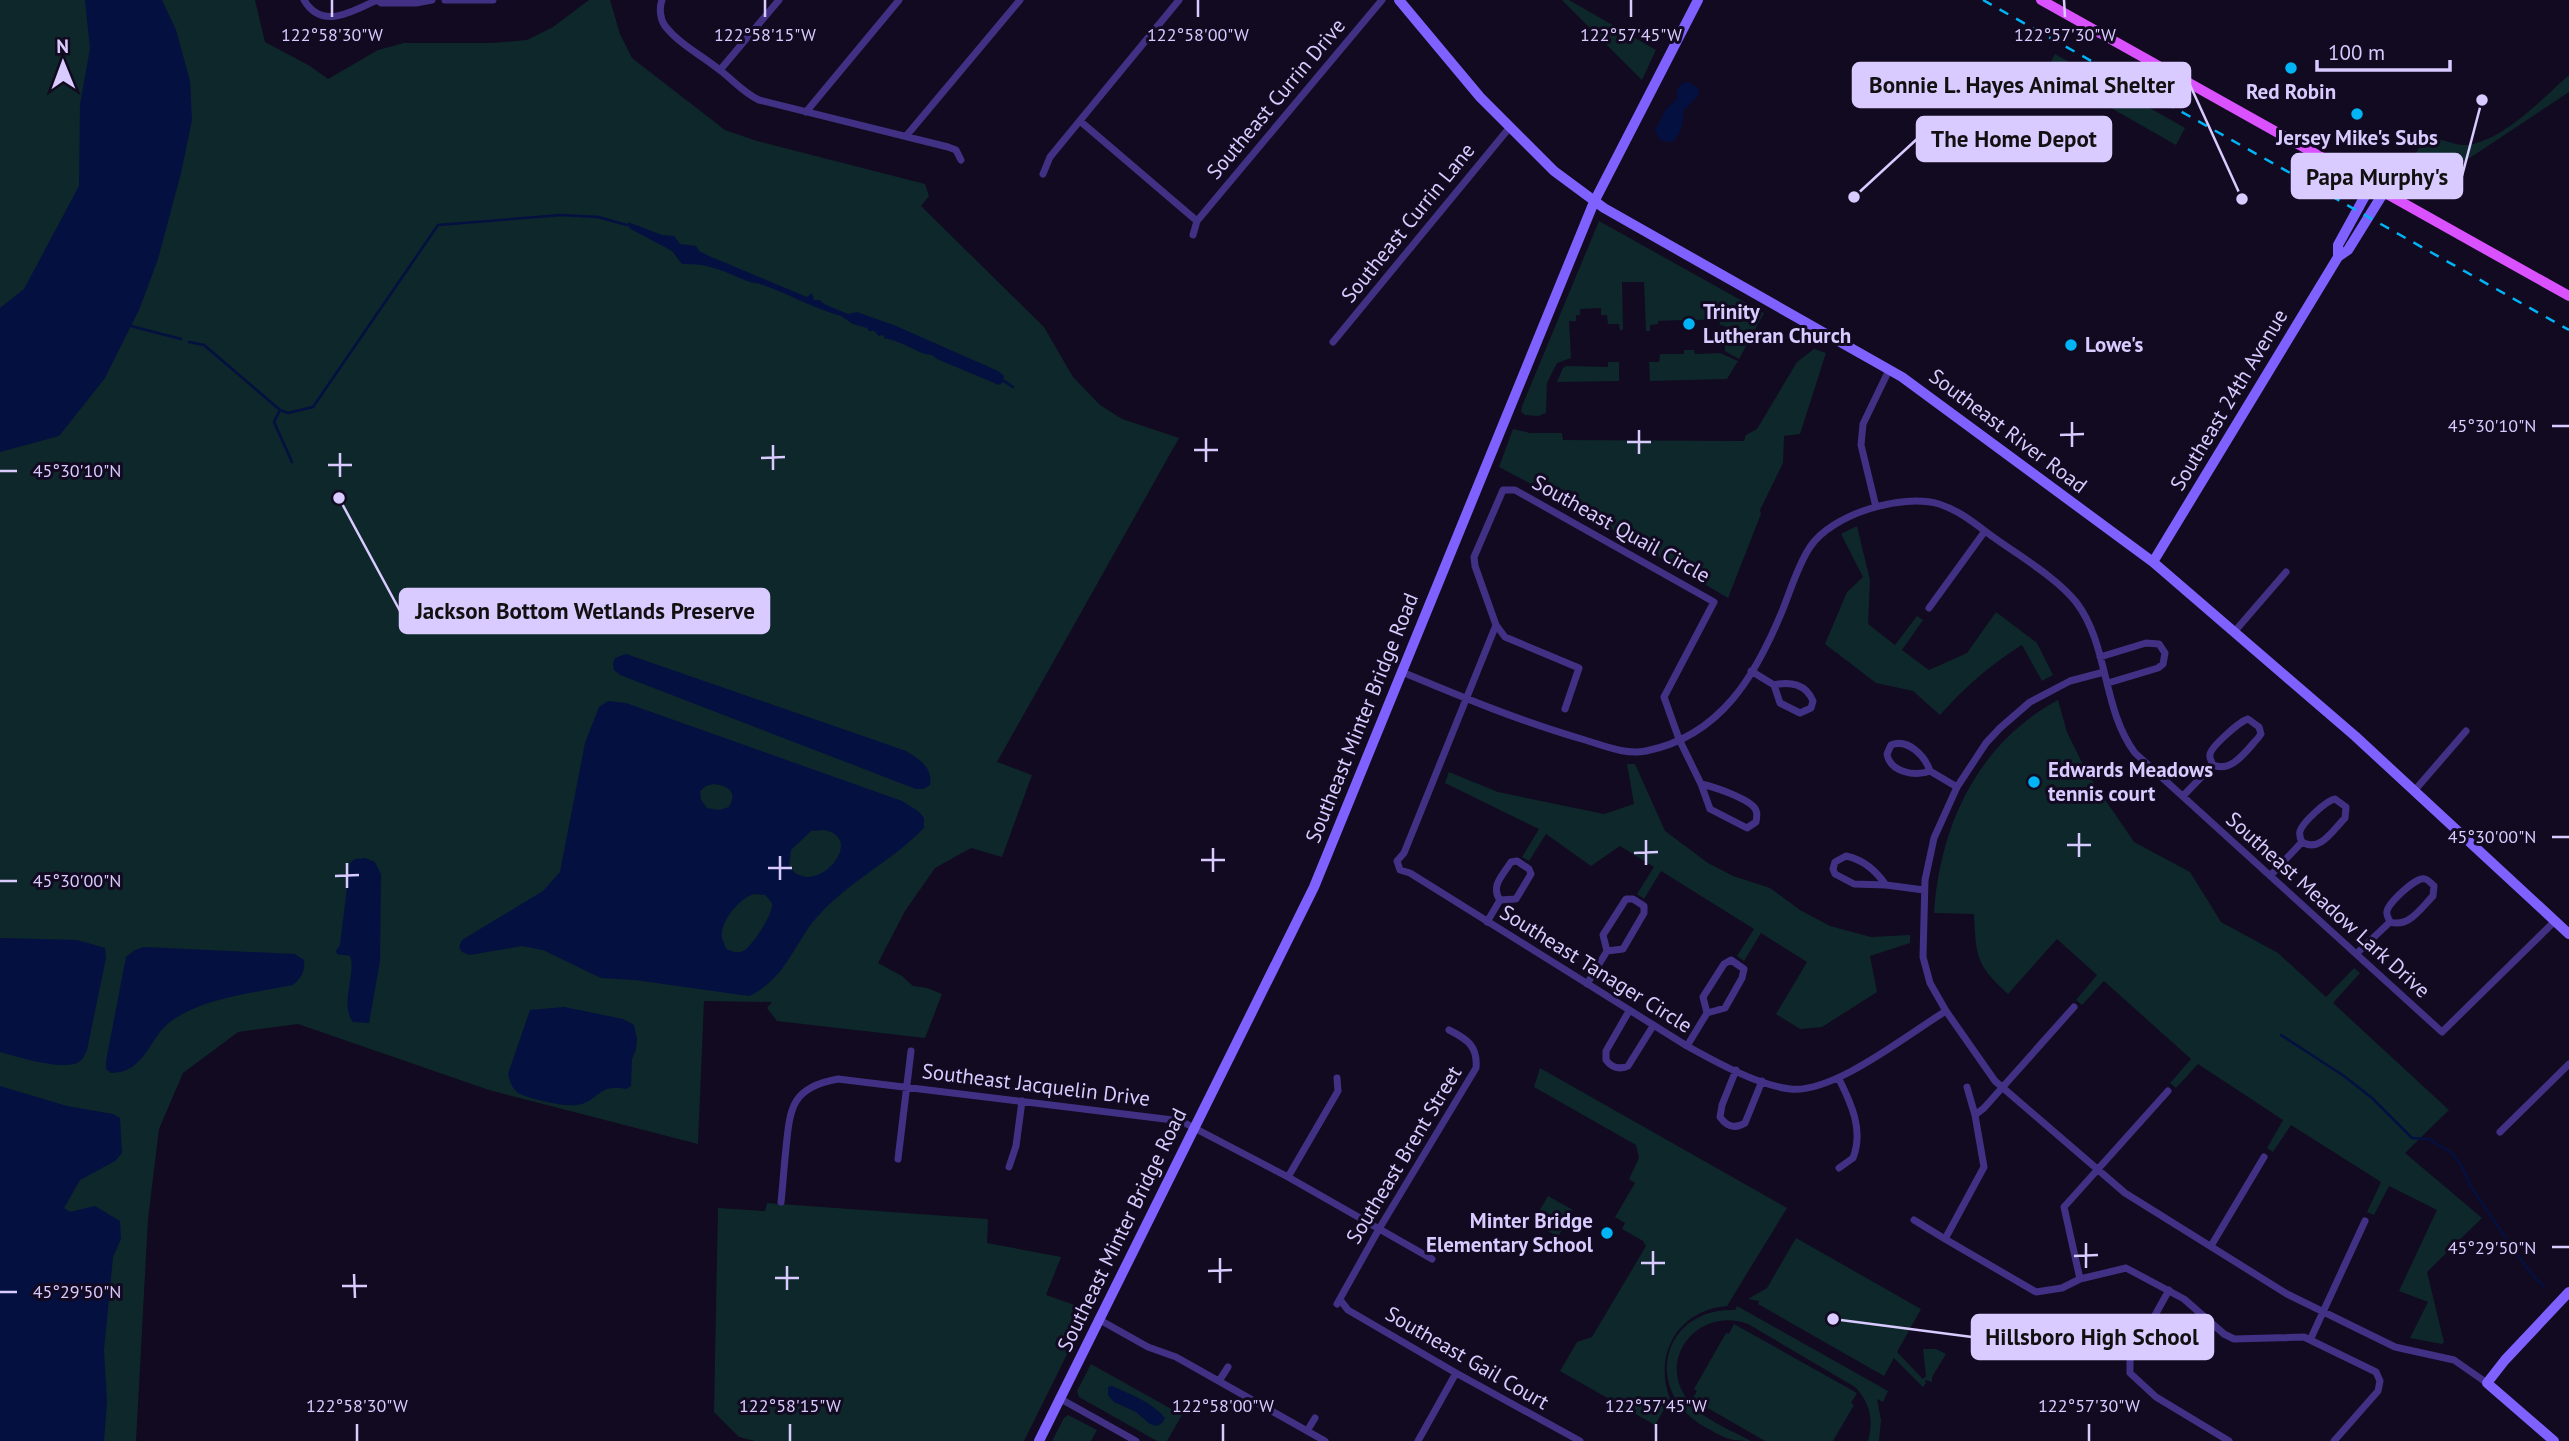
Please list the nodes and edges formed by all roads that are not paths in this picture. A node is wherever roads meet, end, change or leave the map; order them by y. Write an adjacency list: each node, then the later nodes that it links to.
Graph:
1 (304, 0): 2 (street)
2 (377, 0): 3 (street)
3 (432, 0)
4 (445, 0): 5 (street)
5 (493, 0)
6 (662, 0): 15 (street)
7 (779, 0): 15 (street)
8 (899, 0): 16 (street)
9 (1020, 0): 19 (street)
10 (1180, 0): 17 (street)
11 (1382, 0): 25 (street, Southeast Currin Drive)
12 (1399, 0): 18 (main road, Southeast River Road)
13 (1698, 0): 24 (main road, Southeast Minter Bridge Road)
14 (2041, 0): 22 (main road)
15 (720, 70): 16 (street)
16 (806, 112): 19 (street)
17 (1080, 121): 21 (street); 25 (street)
18 (1510, 127): 24 (main road, Southeast River Road); 29 (street, Southeast Currin Lane)
19 (906, 135): 20 (street)
20 (961, 160)
21 (1043, 174)
22 (2371, 185): 23 (main road); 27 (main road, Southeast 24th Avenue)
23 (2384, 192): 27 (main road, Southeast 24th Avenue); 28 (main road)
24 (1594, 202): 30 (main road, Southeast River Road); 40 (main road, Southeast Minter Bridge Road)
25 (1197, 221): 26 (street)
26 (1194, 236)
27 (2338, 257): 33 (main road, Southeast 24th Avenue)
28 (2569, 296)
29 (1333, 342)
30 (1889, 370): 31 (street); 33 (main road, Southeast River Road)
31 (1876, 508): 32 (street, Southeast Meadow Lark Drive); 39 (street, Southeast Meadow Lark Drive)
32 (1985, 531): 35 (street); 38 (street, Southeast Meadow Lark Drive)
33 (2152, 562): 37 (main road, Southeast River Road)
34 (2286, 572): 37 (street)
35 (1929, 608)
36 (1496, 625): 44 (street); 45 (street); 47 (street, Southeast Quail Circle)
37 (2235, 631): 52 (main road, Southeast River Road)
38 (2100, 657): 41 (street, Southeast Meadow Lark Drive); 42 (street)
39 (1751, 671): 43 (street); 47 (street, Southeast Meadow Lark Drive)
40 (1402, 672): 44 (street, Southeast Meadow Lark Drive); 85 (main road, Southeast Minter Bridge Road)
41 (2104, 672): 42 (street, Southeast Meadow Lark Drive); 51 (street)
42 (2108, 683): 53 (street, Southeast Meadow Lark Drive)
43 (1774, 685): 43 (street)
44 (1466, 698): 47 (street, Southeast Meadow Lark Drive); 60 (street, Southeast Tanager Circle)
45 (1565, 709)
46 (2466, 731): 52 (street)
47 (1679, 739): 50 (street)
48 (2213, 765): 48 (street); 53 (street)
49 (1930, 771): 49 (street); 51 (street)
50 (1701, 784): 50 (street)
51 (1956, 787): 57 (street)
52 (2415, 790): 59 (main road, Southeast River Road)
53 (2183, 796): 55 (street, Southeast Meadow Lark Drive)
54 (2302, 842): 54 (street); 55 (street)
55 (2270, 876): 64 (street, Southeast Meadow Lark Drive)
56 (1885, 885): 56 (street); 57 (street)
57 (1924, 890): 68 (street)
58 (1500, 900): 58 (street); 60 (street)
59 (2555, 921): 62 (main road, Southeast River Road); 64 (street, Southeast Meadow Lark Drive)
60 (1487, 922): 65 (street, Southeast Tanager Circle)
61 (2390, 922): 61 (street); 64 (street)
62 (2569, 934)
63 (1607, 951): 63 (street); 65 (street)
64 (2357, 953)
65 (1587, 984): 67 (street, Southeast Tanager Circle)
66 (2074, 1007): 80 (street)
67 (1629, 1011): 70 (street, Southeast Tanager Circle); 70 (street)
68 (1946, 1011): 77 (street, Southeast Tanager Circle); 80 (street)
69 (1707, 1013): 69 (street); 72 (street)
70 (1653, 1026): 72 (street, Southeast Tanager Circle)
71 (1449, 1030): 96 (street, Southeast Brent Street)
72 (1687, 1046): 75 (street, Southeast Tanager Circle)
73 (911, 1051): 81 (street)
74 (2569, 1064): 86 (street)
75 (1735, 1070): 78 (street, Southeast Tanager Circle); 78 (street)
76 (1337, 1077): 92 (street)
77 (1839, 1079): 78 (street, Southeast Tanager Circle); 90 (street)
78 (1762, 1081)
79 (1967, 1087): 84 (street)
80 (2002, 1087): 84 (street); 91 (street)
81 (907, 1088): 83 (street, Southeast Jacquelin Drive); 88 (street); 93 (street, Southeast Jacquelin Drive)
82 (2168, 1091): 91 (street)
83 (1022, 1101): 85 (street, Southeast Jacquelin Drive); 89 (street)
84 (1975, 1115): 97 (street)
85 (1194, 1127): 92 (street, Southeast Jacquelin Drive); 105 (main road, Southeast Minter Bridge Road)
86 (2500, 1132)
87 (2264, 1157): 98 (street)
88 (898, 1158)
89 (1009, 1167)
90 (1839, 1168)
91 (2098, 1171): 98 (street); 100 (street)
92 (1288, 1177): 96 (street, Southeast Jacquelin Drive)
93 (781, 1202)
94 (1913, 1220): 97 (street)
95 (2365, 1221): 104 (street)
96 (1379, 1229): 99 (street, Southeast Jacquelin Drive); 103 (street, Southeast Brent Street)
97 (1945, 1238): 100 (street)
98 (2211, 1247): 104 (street)
99 (1432, 1259)
100 (2080, 1279): 101 (street)
101 (2169, 1290): 106 (street); 119 (street)
102 (2569, 1292): 110 (main road)
103 (1339, 1303): 108 (street, Southeast Gail Court)
104 (2323, 1313): 106 (street); 110 (street)
105 (1098, 1319): 109 (street); 111 (main road, Southeast Minter Bridge Road)
106 (2311, 1338): 120 (street)
107 (1228, 1367): 109 (street)
108 (1456, 1373): 117 (street); 118 (street, Southeast Gail Court)
109 (1219, 1381): 113 (street)
110 (2487, 1382): 121 (main road)
111 (1059, 1398): 114 (main road, Southeast Minter Bridge Road); 115 (street)
112 (1315, 1418): 113 (street)
113 (1307, 1431): 116 (street)
114 (1039, 1441)
115 (1136, 1441)
116 (1325, 1441)
117 (1418, 1441)
118 (1580, 1441)
119 (2229, 1441)
120 (2334, 1441)
121 (2554, 1441)

